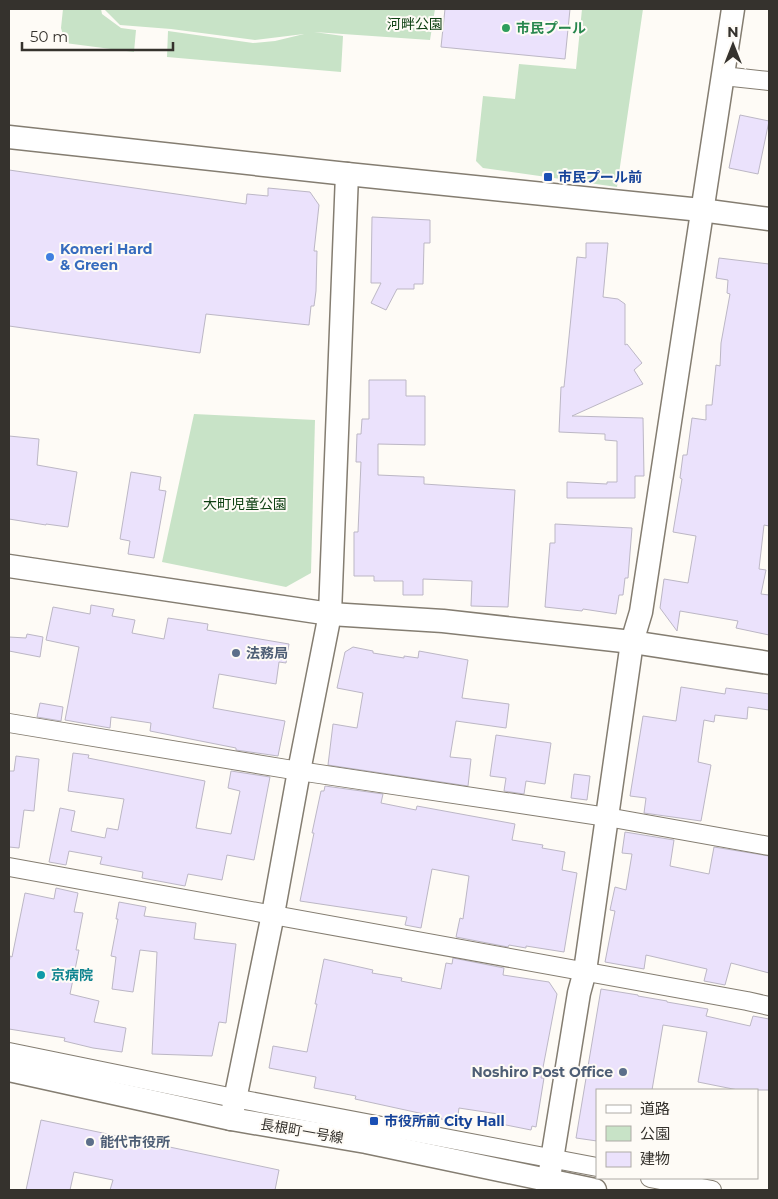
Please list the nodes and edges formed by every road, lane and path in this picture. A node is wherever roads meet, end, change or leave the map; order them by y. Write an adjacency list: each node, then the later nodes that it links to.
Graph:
1 (733, 9): 2 (street)
2 (723, 76): 3 (street); 6 (street)
3 (769, 81)
4 (9, 137): 5 (street)
5 (347, 174): 6 (street); 9 (street)
6 (701, 210): 7 (street); 10 (street)
7 (769, 218)
8 (9, 566): 9 (street)
9 (330, 614): 10 (street); 13 (street)
10 (632, 642): 11 (street); 14 (street)
11 (769, 663)
12 (9, 723): 13 (street)
13 (298, 771): 14 (street); 17 (street)
14 (607, 817): 15 (street); 18 (street)
15 (769, 846)
16 (9, 868): 17 (street)
17 (273, 914): 18 (street); 21 (street)
18 (585, 970): 19 (street); 22 (street)
19 (769, 1006)
20 (9, 1059): 21 (street, 長根町一号線)
21 (232, 1108): 22 (street); 25 (street, 長根町一号線)
22 (553, 1158): 23 (street); 25 (street)
23 (596, 1167)
24 (655, 1179): 27 (street)
25 (548, 1185): 26 (street, 長根町一号線)
26 (595, 1190)
27 (712, 1190)

